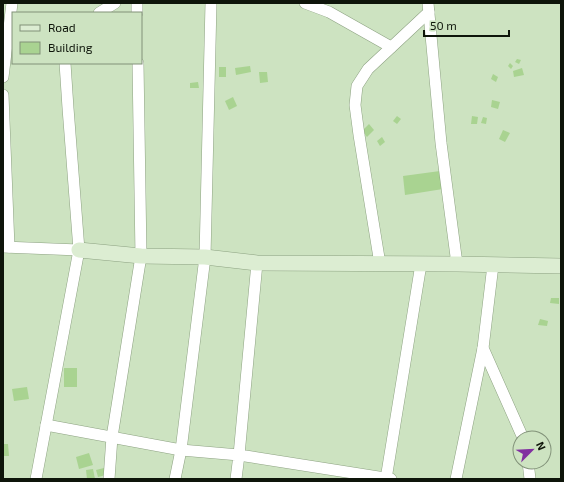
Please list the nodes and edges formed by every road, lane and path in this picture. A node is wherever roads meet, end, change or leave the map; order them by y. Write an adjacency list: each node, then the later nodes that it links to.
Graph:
1 (12, 3): 11 (street)
2 (115, 3): 7 (street)
3 (212, 3): 16 (street)
4 (305, 3): 6 (street)
5 (428, 7): 8 (street); 20 (street)
6 (330, 8): 8 (street)
7 (101, 12)
8 (391, 47): 18 (street)
9 (65, 64): 14 (street)
10 (138, 64): 15 (street)
11 (3, 77)
12 (3, 95): 13 (street)
13 (6, 247): 14 (street)
14 (79, 250): 15 (street); 24 (street)
15 (141, 256): 16 (street); 26 (street)
16 (205, 258): 17 (street); 27 (street)
17 (257, 263): 18 (street); 28 (street)
18 (380, 264): 19 (street)
19 (421, 264): 20 (street); 33 (street)
20 (457, 264): 21 (street)
21 (493, 265): 22 (street); 23 (street)
22 (561, 266)
23 (483, 348): 25 (street); 34 (street)
24 (46, 425): 26 (street); 29 (street)
25 (519, 430)
26 (112, 437): 27 (street); 30 (street)
27 (181, 450): 28 (street); 31 (street)
28 (239, 455): 32 (street); 33 (street)
29 (36, 479)
30 (109, 479)
31 (176, 479)
32 (236, 479)
33 (388, 479)
34 (456, 479)

